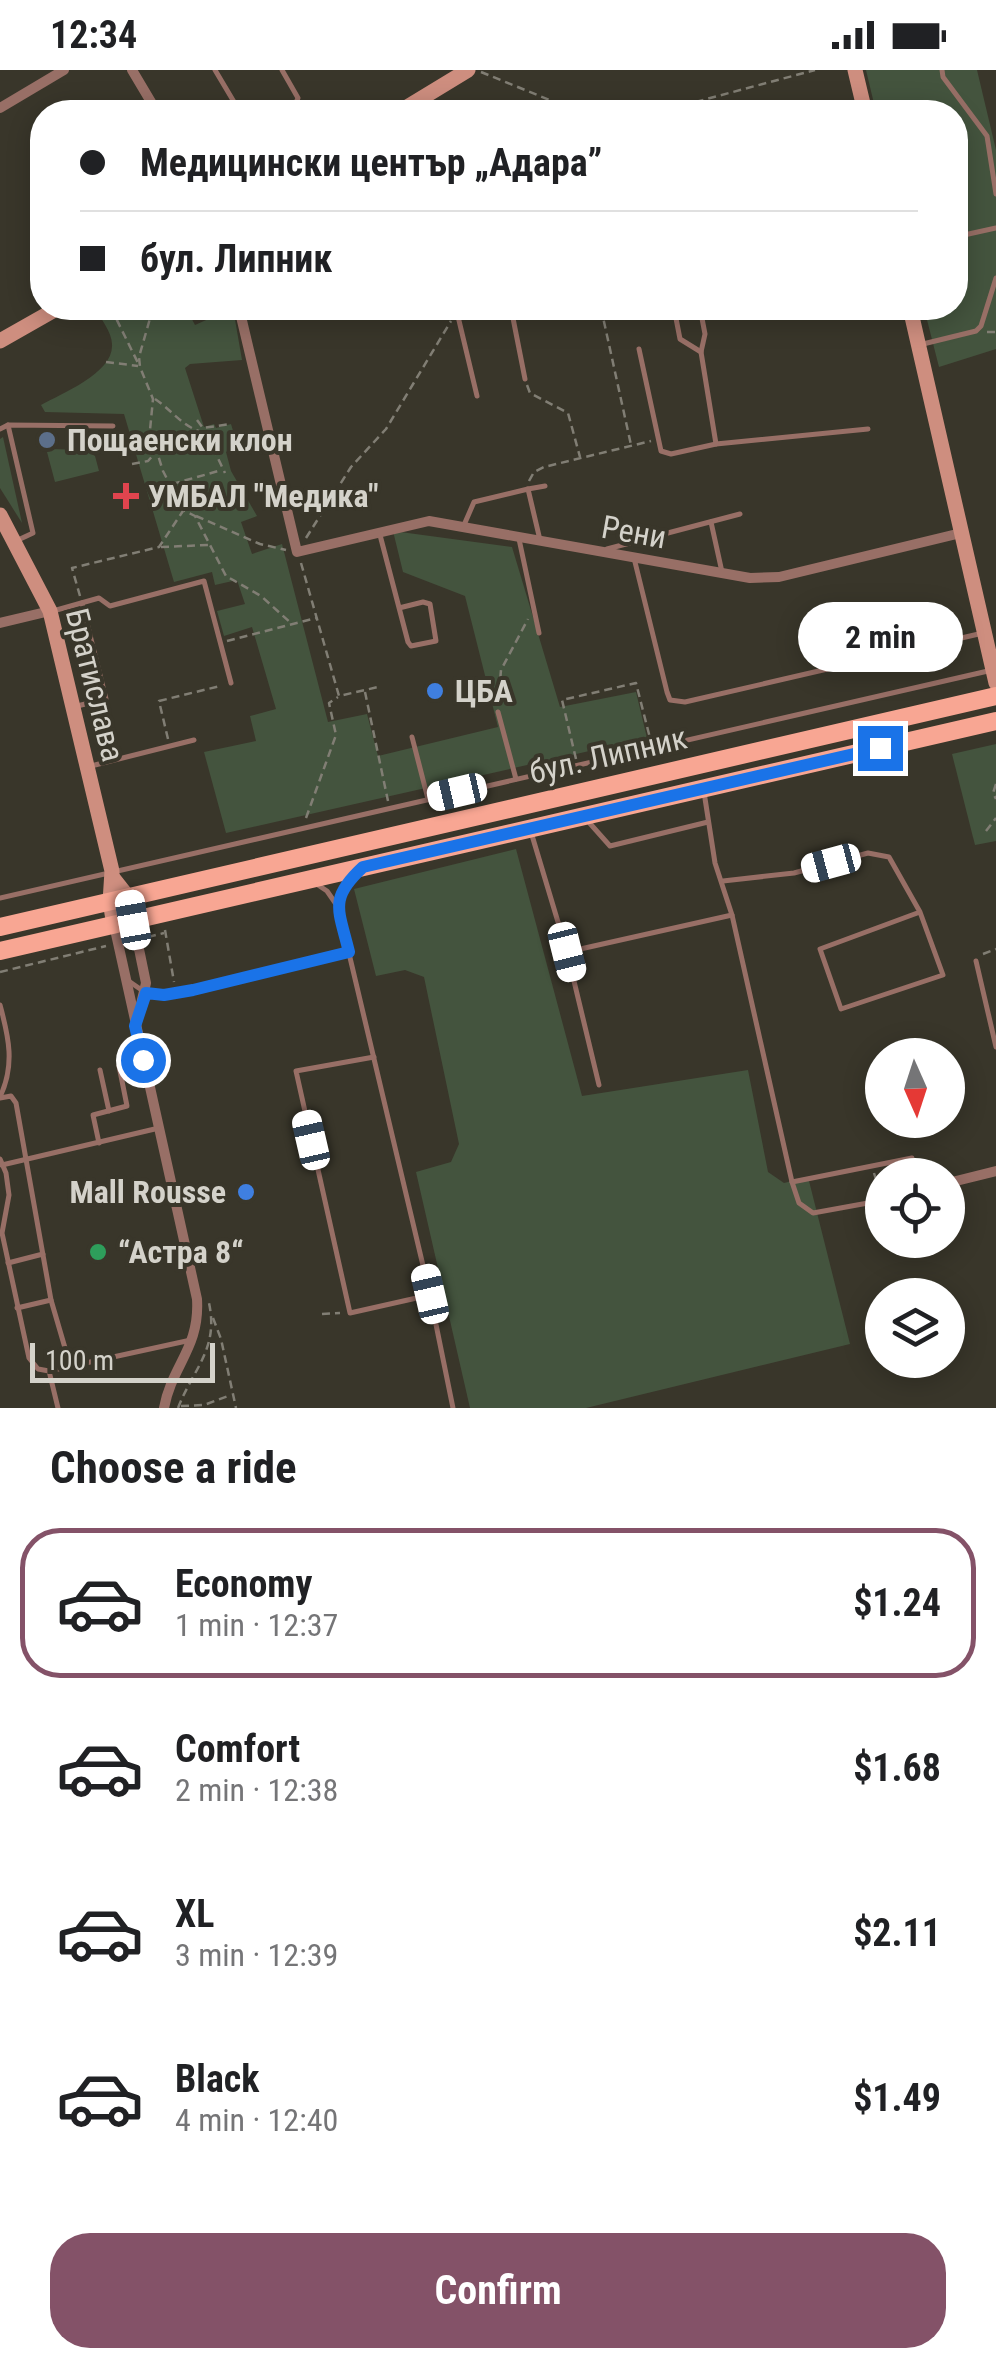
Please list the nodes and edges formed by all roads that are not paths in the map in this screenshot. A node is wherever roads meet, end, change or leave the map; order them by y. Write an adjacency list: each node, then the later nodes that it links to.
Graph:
1 (64, 70): 15 (street)
2 (132, 70): 9 (street)
3 (215, 70): 10 (lane)
4 (282, 70): 11 (lane)
5 (471, 70): 8 (street)
6 (855, 70): 13 (street)
7 (942, 70): 14 (lane)
8 (448, 76): 12 (street)
9 (150, 100)
10 (233, 100)
11 (297, 100)
12 (415, 100)
13 (862, 100)
14 (960, 100)
15 (0, 108)
16 (968, 110): 17 (lane)
17 (996, 194)
18 (996, 228): 19 (lane)
19 (968, 234)
20 (996, 278): 29 (lane)
21 (37, 320): 28 (street)
22 (242, 320): 45 (street, Рени)
23 (460, 320): 33 (lane)
24 (513, 320): 32 (lane)
25 (676, 320): 31 (lane)
26 (702, 320): 31 (lane)
27 (913, 320): 29 (street)
28 (0, 341)
29 (918, 345): 46 (street)
30 (639, 349): 38 (lane)
31 (700, 352): 38 (lane)
32 (525, 378)
33 (477, 396)
34 (8, 424): 35 (lane); 36 (lane); 49 (lane)
35 (113, 426)
36 (0, 429)
37 (868, 429): 38 (lane)
38 (716, 444)
39 (545, 486): 40 (lane)
40 (528, 490): 44 (lane); 48 (lane)
41 (740, 514): 43 (lane)
42 (0, 515): 49 (street, Братислава)
43 (711, 522): 50 (lane); 52 (lane)
44 (464, 525): 45 (street, Рени); 47 (street, Рени)
45 (379, 532): 54 (lane)
46 (960, 533): 52 (street, Рени); 58 (street)
47 (518, 536): 48 (street, Рени); 57 (lane)
48 (540, 540): 50 (street, Рени)
49 (16, 541): 55 (street, Братислава)
50 (598, 551): 51 (street, Рени)
51 (634, 558): 52 (street, Рени); 58 (lane)
52 (722, 573)
53 (82, 603): 55 (lane); 60 (lane); 62 (lane)
54 (399, 608): 54 (lane)
55 (50, 611): 56 (street); 62 (street, Братислава)
56 (0, 623)
57 (539, 633)
58 (984, 633): 59 (street)
59 (995, 674): 68 (lane)
60 (231, 683)
61 (996, 696): 79 (main road, бул. Липник)
62 (74, 706): 67 (street, Братислава)
63 (498, 712): 68 (lane)
64 (996, 721): 69 (main road, бул. Липник)
65 (412, 737): 70 (lane)
66 (194, 740): 67 (lane)
67 (88, 767): 75 (street, Братислава)
68 (516, 779): 70 (lane)
69 (704, 790): 71 (main road, бул. Липник); 72 (lane)
70 (428, 799): 75 (lane)
71 (584, 816): 72 (lane); 73 (main road, бул. Липник)
72 (708, 822): 76 (lane)
73 (530, 829): 74 (main road, бул. Липник); 87 (lane)
74 (363, 867): 77 (main road, бул. Липник); 80 (lane)
75 (112, 874): 78 (lane); 79 (street)
76 (723, 881): 81 (lane); 82 (lane)
77 (300, 882): 80 (lane); 84 (main road, бул. Липник)
78 (0, 898)
79 (119, 899): 83 (main road, бул. Липник); 84 (street)
80 (338, 907): 86 (lane)
81 (920, 912): 81 (lane)
82 (732, 915): 87 (lane); 107 (lane)
83 (0, 927)
84 (128, 928): 85 (main road, бул. Липник); 89 (street); 90 (street)
85 (0, 951)
86 (349, 952): 90 (lane); 94 (lane)
87 (567, 952): 97 (lane)
88 (976, 961): 93 (lane)
89 (127, 974): 90 (lane); 92 (street)
90 (146, 993): 92 (street)
91 (0, 1005): 98 (lane)
92 (135, 1026): 100 (street)
93 (996, 1047)
94 (374, 1056): 111 (lane); 111 (lane)
95 (119, 1066): 99 (lane)
96 (100, 1070): 99 (lane)
97 (599, 1085)
98 (0, 1097): 102 (lane)
99 (109, 1111): 101 (lane)
100 (158, 1128): 101 (lane); 114 (street)
101 (99, 1144): 102 (lane)
102 (24, 1160): 103 (lane); 109 (lane)
103 (1, 1162): 110 (lane)
104 (865, 1167): 107 (lane)
105 (996, 1171): 106 (street)
106 (965, 1179)
107 (792, 1182): 108 (lane)
108 (865, 1203)
109 (43, 1254): 110 (lane); 112 (lane)
110 (8, 1263): 113 (lane)
111 (430, 1294): 119 (lane)
112 (50, 1300): 113 (lane); 115 (lane)
113 (17, 1308): 116 (lane)
114 (194, 1340): 115 (lane); 118 (street)
115 (70, 1365): 116 (lane)
116 (49, 1371): 117 (lane)
117 (58, 1408)
118 (164, 1408)
119 (453, 1408)

